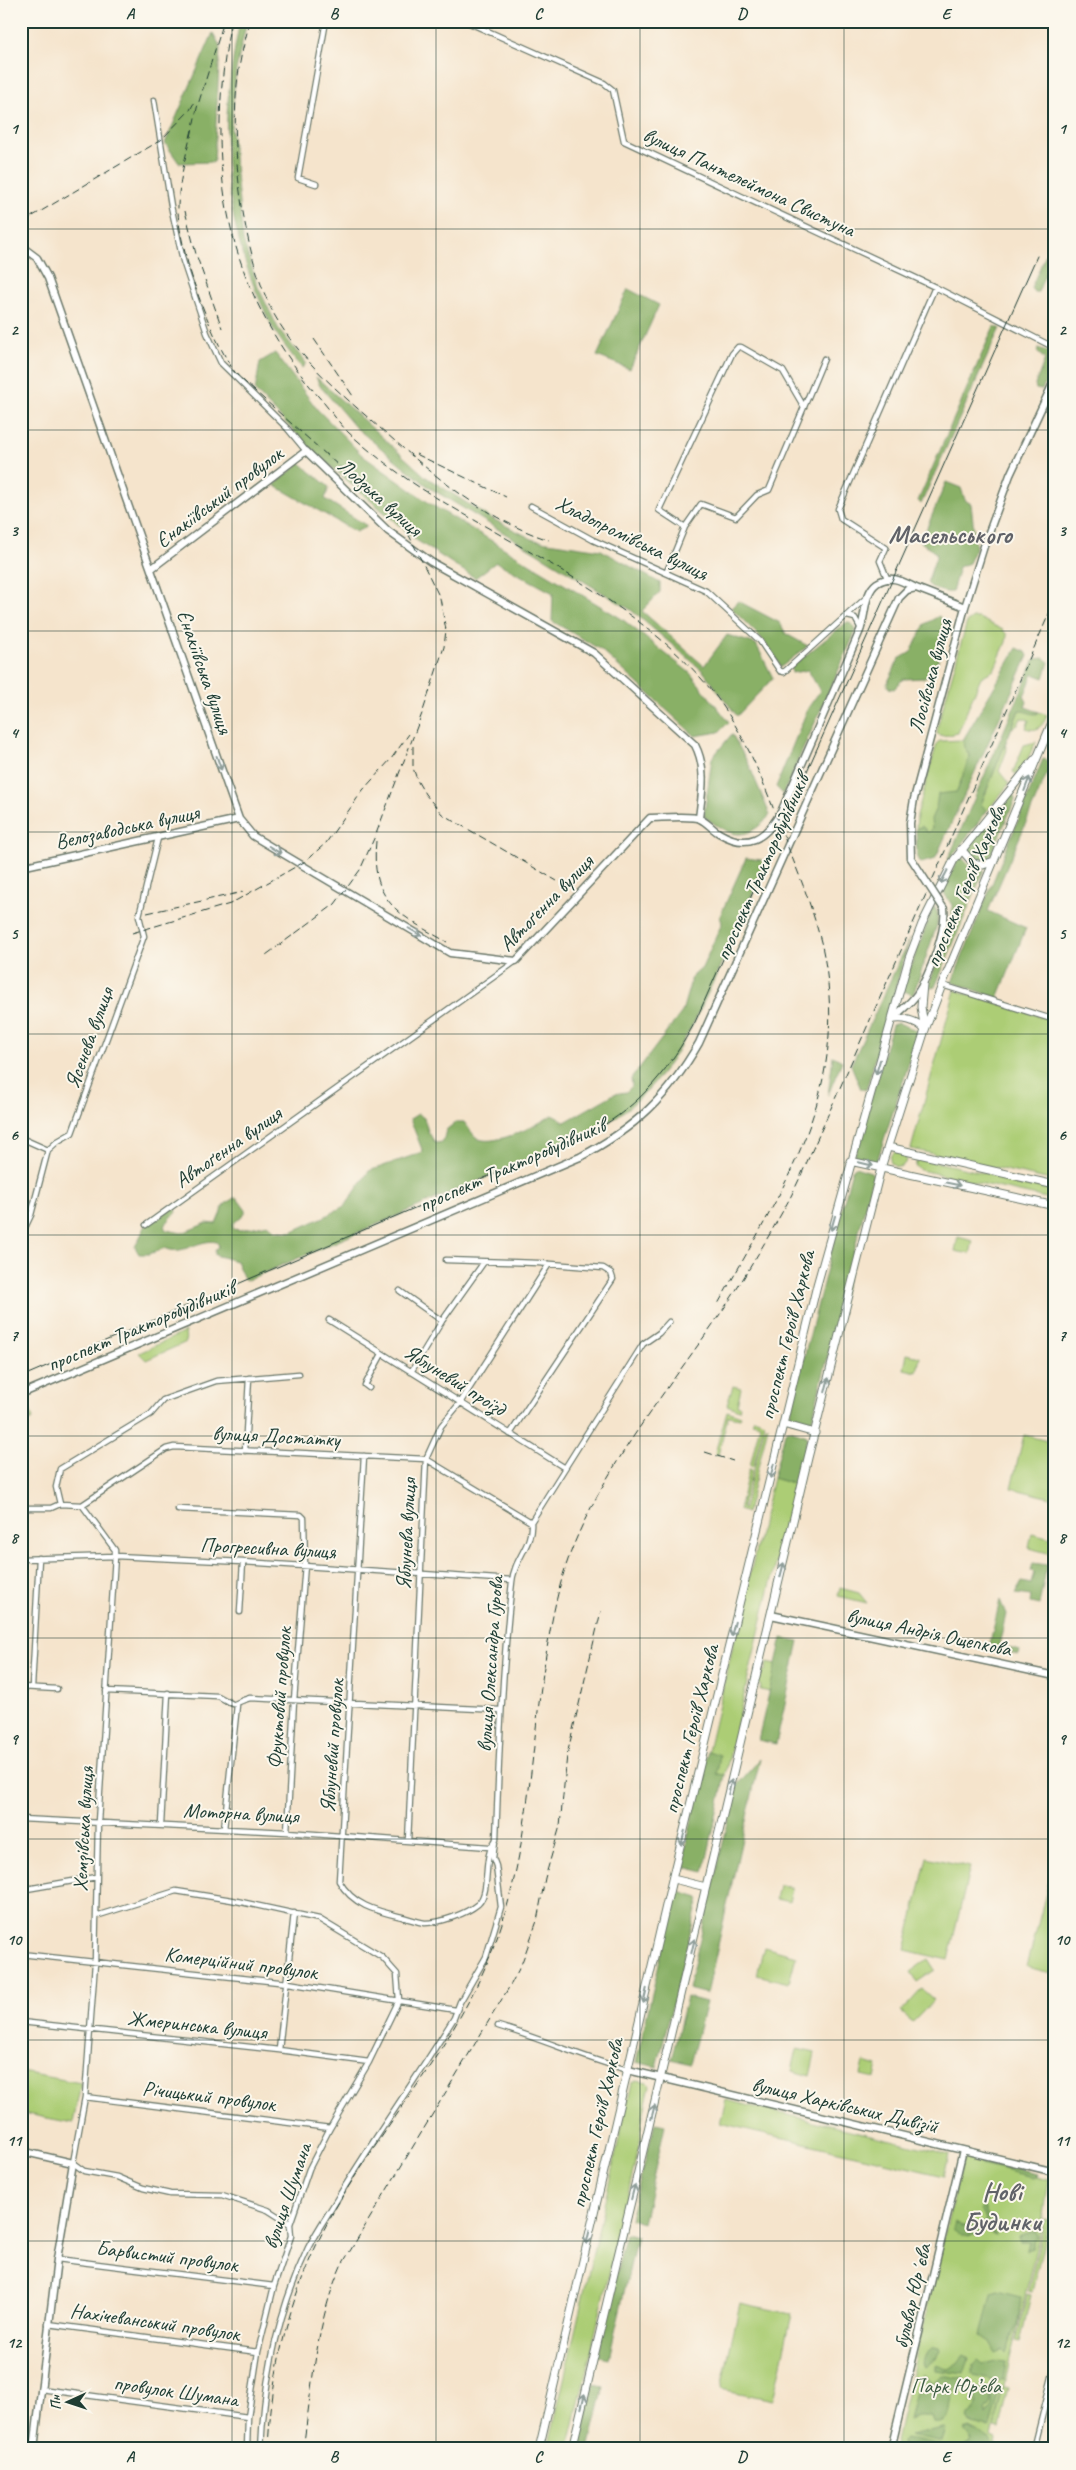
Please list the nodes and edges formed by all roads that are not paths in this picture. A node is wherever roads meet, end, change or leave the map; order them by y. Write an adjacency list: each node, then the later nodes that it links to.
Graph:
1 (326, 21): 4 (street)
2 (465, 21): 6 (street, вулиця Пантелеймона Свистуна)
3 (154, 100): 11 (street, Лодзька вулиця)
4 (316, 184)
5 (21, 246): 14 (street, Єнакіївська вулиця)
6 (935, 287): 7 (street, вулиця Пантелеймона Свистуна); 16 (street)
7 (1055, 348)
8 (824, 358): 10 (street)
9 (1055, 379): 19 (street, Лосівська вулиця)
10 (804, 407): 13 (street); 13 (street)
11 (306, 451): 14 (street, Єнакіївський провулок); 26 (street, Лодзька вулиця)
12 (531, 506): 15 (street, Хладопромівська вулиця)
13 (685, 527): 15 (street)
14 (151, 569): 27 (street, Єнакіївська вулиця, one-way to 27)
15 (667, 571): 20 (street, Хладопромівська вулиця)
16 (887, 578): 17 (street); 18 (street, Хладопромівська вулиця)
17 (916, 588): 19 (street); 62 (street, проспект Тракторобудівників)
18 (869, 596): 20 (street, Хладопромівська вулиця); 21 (street)
19 (965, 607): 33 (street, Лосівська вулиця, bridge)
20 (848, 616): 21 (street)
21 (861, 629): 26 (street)
22 (1055, 715): 23 (main road, проспект Героїв Харкова)
23 (1037, 756): 24 (main road, проспект Героїв Харкова); 25 (main road, проспект Героїв Харкова, one-way to 23)
24 (1005, 793): 25 (main road); 29 (main road, проспект Героїв Харкова)
25 (1017, 809): 30 (main road, проспект Героїв Харкова)
26 (699, 818): 32 (street, Автоґенна вулиця)
27 (239, 819): 28 (street, Велозаводська вулиця); 32 (street, Єнакіївська вулиця, one-way to 32)
28 (158, 838): 31 (street, Велозаводська вулиця); 40 (street, Ясенева вулиця)
29 (961, 849): 30 (main road); 35 (main road, проспект Героїв Харкова, one-way to 35)
30 (994, 861): 34 (main road, проспект Героїв Харкова)
31 (21, 867)
32 (516, 961): 48 (street, Автоґенна вулиця)
33 (923, 984): 35 (street, Лосівська вулиця); 37 (main road)
34 (942, 985): 36 (street); 37 (main road, проспект Героїв Харкова)
35 (891, 1020): 37 (main road); 41 (main road, проспект Героїв Харкова, one-way to 41)
36 (1055, 1020)
37 (925, 1030): 39 (main road, проспект Героїв Харкова)
38 (21, 1138): 40 (street)
39 (888, 1147): 42 (main road, проспект Героїв Харкова); 43 (main road)
40 (48, 1150): 46 (street)
41 (850, 1161): 42 (main road, one-way to 42); 64 (main road, проспект Героїв Харкова, one-way to 64)
42 (881, 1168): 44 (main road, one-way to 44); 65 (main road, проспект Героїв Харкова, one-way to 42)
43 (1055, 1185)
44 (1055, 1206)
45 (21, 1210): 46 (street)
46 (31, 1215): 47 (street); 49 (street)
47 (21, 1218)
48 (146, 1225)
49 (21, 1236)
50 (446, 1260): 51 (street)
51 (484, 1262): 52 (street); 55 (street)
52 (549, 1264): 63 (street, Яблунева вулиця); 66 (street)
53 (400, 1292): 55 (street)
54 (328, 1320): 57 (street, Яблуневий проїзд)
55 (442, 1321): 58 (street)
56 (669, 1322): 70 (street, вулиця Олександра Гурова)
57 (382, 1354): 58 (street, Яблуневий проїзд); 61 (street)
58 (410, 1372): 63 (street, Яблуневий проїзд)
59 (299, 1374): 60 (street)
60 (249, 1378): 67 (street); 71 (street)
61 (369, 1388)
62 (21, 1394)
63 (460, 1403): 66 (street, Яблуневий проїзд); 69 (street, Яблунева вулиця)
64 (783, 1424): 65 (main road); 107 (main road, проспект Героїв Харкова, one-way to 107)
65 (815, 1432): 85 (main road, проспект Героїв Харкова, one-way to 65)
66 (510, 1434): 70 (street, Яблуневий проїзд)
67 (245, 1451): 68 (street, вулиця Достатку); 72 (street, вулиця Достатку)
68 (364, 1456): 69 (street, вулиця Достатку); 81 (street, Яблуневий провулок)
69 (426, 1459): 75 (street, вулиця Достатку); 82 (street, Яблунева вулиця)
70 (565, 1468): 75 (street, вулиця Олександра Гурова)
71 (60, 1504): 72 (street); 73 (street)
72 (82, 1505): 76 (street)
73 (21, 1508)
74 (178, 1509): 80 (street, Фруктовий провулок)
75 (531, 1522): 83 (street, вулиця Олександра Гурова)
76 (115, 1556): 77 (street, Прогресивна вулиця); 79 (street, Прогресивна вулиця); 90 (street, Хемзівська вулиця)
77 (39, 1558): 78 (street, Прогресивна вулиця); 88 (street)
78 (21, 1559)
79 (243, 1562): 80 (street, Прогресивна вулиця); 84 (street)
80 (305, 1565): 81 (street, Прогресивна вулиця); 92 (street, Фруктовий провулок)
81 (358, 1570): 82 (street, Прогресивна вулиця); 93 (street, Яблуневий провулок)
82 (421, 1572): 83 (street, Прогресивна вулиця); 95 (street, Яблунева вулиця)
83 (512, 1580): 96 (street, вулиця Олександра Гурова)
84 (240, 1612)
85 (771, 1614): 86 (street, вулиця Андрія Ощепкова); 108 (main road, проспект Героїв Харкова, one-way to 85)
86 (1055, 1676)
87 (21, 1687): 88 (street)
88 (32, 1687): 89 (street)
89 (57, 1689)
90 (106, 1691): 91 (street); 98 (street, Хемзівська вулиця)
91 (168, 1693): 94 (street); 99 (street)
92 (294, 1700): 93 (street); 94 (street); 101 (street, Фруктовий провулок)
93 (351, 1703): 95 (street); 102 (street, Яблуневий провулок)
94 (237, 1705): 100 (street)
95 (414, 1706): 96 (street); 104 (street, Яблунева вулиця)
96 (500, 1710): 103 (street, вулиця Олександра Гурова)
97 (21, 1819): 98 (street, Моторна вулиця)
98 (98, 1822): 99 (street, Моторна вулиця); 106 (street, Хемзівська вулиця)
99 (161, 1825): 100 (street, Моторна вулиця)
100 (224, 1829): 101 (street, Моторна вулиця)
101 (287, 1832): 102 (street, Моторна вулиця)
102 (342, 1836): 104 (street, Моторна вулиця); 105 (street, Яблуневий провулок)
103 (496, 1840): 105 (street); 116 (street, вулиця Олександра Гурова)
104 (408, 1841): 105 (street, Моторна вулиця)
105 (489, 1847)
106 (96, 1877): 109 (street); 111 (street, Хемзівська вулиця)
107 (673, 1879): 108 (main road); 122 (main road, проспект Героїв Харкова, one-way to 122)
108 (706, 1887): 123 (main road, проспект Героїв Харкова, one-way to 108)
109 (21, 1890)
110 (294, 1913): 111 (street); 114 (street); 115 (street)
111 (96, 1916): 113 (street, Хемзівська вулиця)
112 (21, 1954): 113 (street, Комерційний провулок)
113 (95, 1963): 114 (street, Комерційний провулок); 119 (street, Хемзівська вулиця)
114 (288, 1982): 115 (street, Комерційний провулок); 120 (street)
115 (399, 2000): 116 (street, Комерційний провулок); 121 (street, вулиця Шумана)
116 (456, 2010): 140 (street, вулиця Олександра Гурова)
117 (21, 2022): 119 (street, Жмеринська вулиця)
118 (498, 2026): 122 (street)
119 (90, 2030): 120 (street, Жмеринська вулиця); 124 (street, Хемзівська вулиця)
120 (279, 2050): 121 (street, Жмеринська вулиця)
121 (369, 2062): 125 (street, вулиця Шумана)
122 (628, 2070): 123 (street, вулиця Харківських Дивізій); 141 (main road, проспект Героїв Харкова, one-way to 141)
123 (661, 2078): 126 (street, вулиця Харківських Дивізій); 142 (main road, проспект Героїв Харкова, one-way to 123)
124 (85, 2097): 125 (street, Річицький провулок); 128 (street, Хемзівська вулиця)
125 (330, 2128): 130 (street, вулиця Шумана)
126 (963, 2150): 129 (street, вулиця Харківських Дивізій); 143 (street, бульвар Юрʼєва)
127 (21, 2152): 128 (street)
128 (73, 2163): 130 (street); 131 (street)
129 (1055, 2172)
130 (290, 2224): 132 (street, вулиця Шумана)
131 (57, 2259): 132 (street, Барвистий провулок); 133 (street)
132 (274, 2286): 134 (street, вулиця Шумана)
133 (48, 2324): 134 (street, Нахічеванський провулок); 136 (street)
134 (258, 2352): 137 (street, вулиця Шумана)
135 (1055, 2365): 144 (street)
136 (41, 2389): 137 (street, провулок Шумана); 138 (street)
137 (248, 2418): 139 (street, вулиця Шумана)
138 (34, 2449)
139 (247, 2449)
140 (261, 2449)
141 (539, 2449)
142 (572, 2449)
143 (891, 2449)
144 (1034, 2449)

